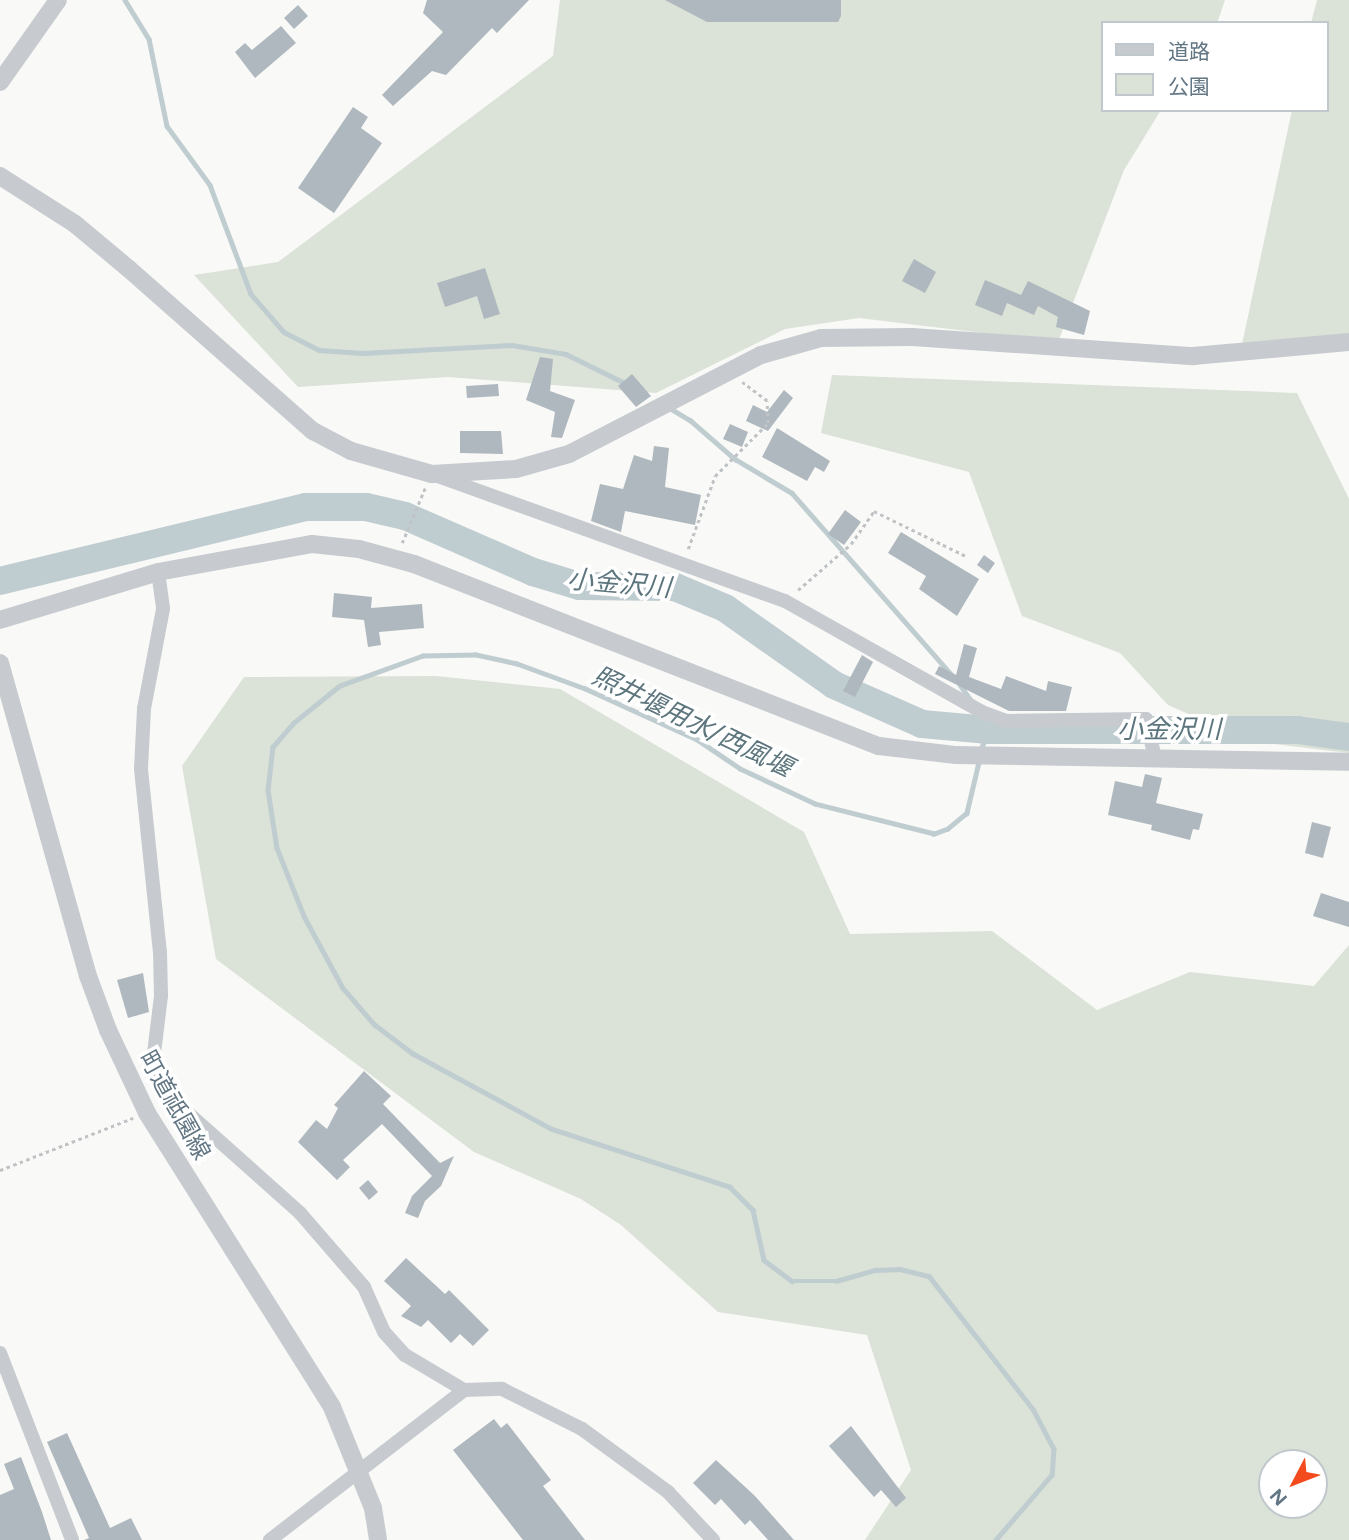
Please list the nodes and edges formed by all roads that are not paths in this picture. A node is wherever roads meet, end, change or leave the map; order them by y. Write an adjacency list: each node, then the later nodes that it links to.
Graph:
1 (58, 0): 2 (street)
2 (0, 82)
3 (0, 176): 5 (street)
4 (1349, 342): 5 (street)
5 (432, 474): 9 (street)
6 (158, 572): 7 (street); 9 (street); 12 (street)
7 (0, 620)
8 (0, 663): 13 (street, 町道祗園線)
9 (1154, 755): 10 (street)
10 (1349, 762)
11 (0, 1353): 14 (street)
12 (464, 1390): 13 (street); 17 (street)
13 (359, 1471): 15 (street); 16 (street, 町道祗園線)
14 (72, 1540)
15 (270, 1540)
16 (378, 1540)
17 (713, 1540)

